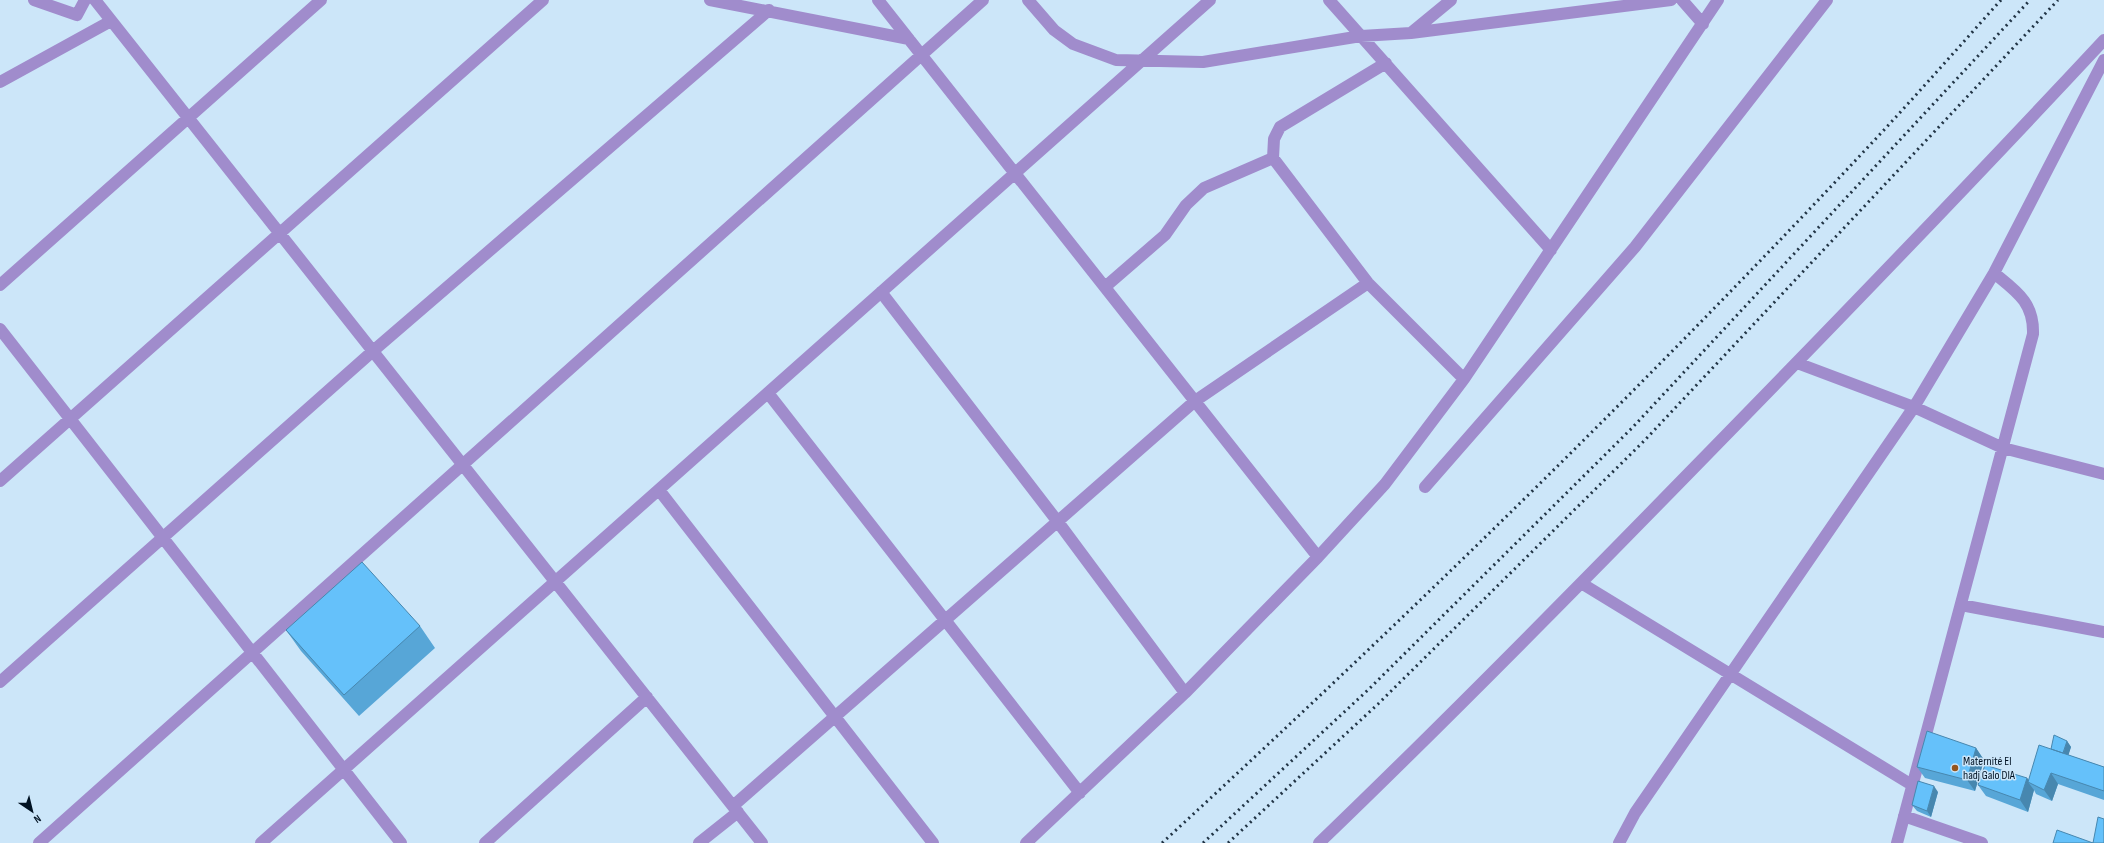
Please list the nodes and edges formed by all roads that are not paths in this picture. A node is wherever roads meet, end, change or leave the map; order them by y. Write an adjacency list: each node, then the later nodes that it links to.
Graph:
1 (34, 0): 2 (street)
2 (85, 0)
3 (95, 0): 18 (street)
4 (321, 0): 29 (street)
5 (543, 0): 32 (street)
6 (710, 0): 17 (street)
7 (878, 0): 22 (street)
8 (983, 0): 24 (street)
9 (1028, 0): 26 (street)
10 (1210, 0): 26 (street)
11 (1329, 0): 21 (street)
12 (1451, 0): 20 (street)
13 (1671, 0): 20 (street)
14 (1682, 0): 19 (street)
15 (1718, 0): 19 (street)
16 (1827, 0): 51 (street)
17 (769, 10): 22 (street); 40 (street)
18 (111, 21): 28 (street); 29 (street)
19 (1703, 24): 33 (street)
20 (1411, 33): 21 (street)
21 (1361, 36): 26 (street); 27 (street)
22 (908, 38): 24 (street)
23 (2104, 40): 41 (street)
24 (921, 56): 31 (street); 48 (street)
25 (2104, 60): 34 (street)
26 (1142, 61): 31 (street)
27 (1386, 63): 30 (street); 33 (street)
28 (0, 82)
29 (188, 118): 32 (street); 36 (street)
30 (1273, 158): 35 (street); 37 (street)
31 (1015, 173): 37 (street); 38 (street)
32 (280, 234): 40 (street); 46 (street)
33 (1551, 250): 42 (street)
34 (1994, 273): 45 (street); 47 (street)
35 (1368, 283): 42 (street); 44 (street)
36 (0, 285)
37 (1104, 287): 44 (street)
38 (881, 292): 43 (street); 53 (street)
39 (0, 329): 46 (street)
40 (373, 351): 48 (street); 54 (street)
41 (1797, 363): 45 (street); 57 (street)
42 (1464, 379): 55 (street)
43 (768, 393): 52 (street); 59 (street)
44 (1195, 401): 53 (street); 55 (street)
45 (1914, 407): 47 (street); 62 (street)
46 (70, 419): 50 (street); 54 (street)
47 (2003, 448): 49 (street); 58 (street)
48 (463, 465): 56 (street); 61 (street)
49 (2104, 474)
50 (0, 481)
51 (1425, 487)
52 (659, 490): 56 (street); 66 (street)
53 (1058, 522): 59 (street); 64 (street)
54 (163, 537): 61 (street); 63 (street)
55 (1318, 557): 64 (street)
56 (556, 582): 65 (street); 67 (street)
57 (1581, 583): 62 (street); 80 (street)
58 (1961, 605): 60 (street); 68 (street)
59 (945, 620): 66 (street); 69 (street)
60 (2104, 632)
61 (252, 652): 67 (street); 72 (street)
62 (1730, 674): 68 (street); 81 (street)
63 (0, 682)
64 (1185, 692): 69 (street)
65 (647, 697): 70 (street); 75 (street)
66 (835, 717): 70 (street); 78 (street)
67 (344, 769): 73 (street); 74 (street)
68 (1912, 786): 71 (street)
69 (1080, 793): 79 (street)
70 (736, 809): 76 (street); 77 (street)
71 (1904, 816): 82 (street); 83 (street)
72 (39, 843)
73 (261, 843)
74 (401, 843)
75 (485, 843)
76 (699, 843)
77 (762, 843)
78 (933, 843)
79 (1026, 843)
80 (1319, 843)
81 (1619, 843)
82 (1897, 843)
83 (1982, 843)

